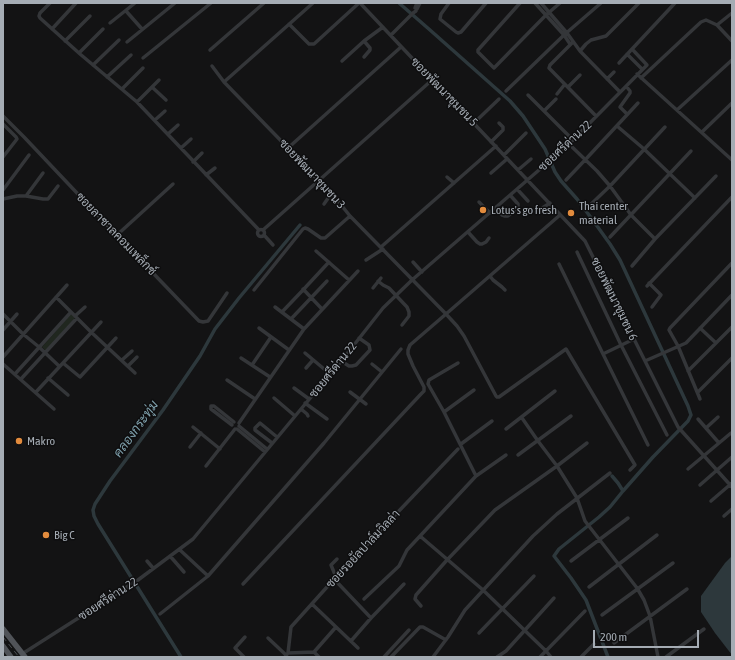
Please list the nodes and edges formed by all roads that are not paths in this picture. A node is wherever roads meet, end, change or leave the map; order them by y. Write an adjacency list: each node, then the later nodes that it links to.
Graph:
1 (50, 3): 28 (street)
2 (76, 3): 28 (street)
3 (135, 3): 19 (street)
4 (175, 3): 30 (street)
5 (211, 3): 47 (street)
6 (264, 3): 41 (street)
7 (313, 3): 25 (street)
8 (360, 3): 25 (street); 27 (street, ซอยพัฒนาชุมชน 5)
9 (418, 3): 32 (street)
10 (449, 3): 11 (street)
11 (486, 3)
12 (520, 3): 22 (street)
13 (535, 3): 22 (street)
14 (541, 3): 20 (street)
15 (560, 3): 20 (street)
16 (601, 3): 31 (street)
17 (639, 3): 42 (street)
18 (675, 3): 40 (street)
19 (126, 11): 24 (street); 30 (street)
20 (549, 12): 22 (street); 31 (street)
21 (732, 13): 26 (street)
22 (546, 15): 31 (street)
23 (90, 16): 35 (street)
24 (110, 23)
25 (289, 24): 63 (street)
26 (717, 25): 33 (street); 59 (street)
27 (383, 27): 32 (street, ซอยพัฒนาชุมชน 5); 36 (street)
28 (52, 29): 35 (street)
29 (103, 29): 43 (street)
30 (142, 29): 37 (street)
31 (566, 34): 38 (street); 68 (street)
32 (391, 35): 39 (street, ซอยพัฒนาชุมชน 5)
33 (731, 39)
34 (118, 40): 51 (street)
35 (65, 41): 43 (street)
36 (364, 41): 46 (street); 49 (street)
37 (127, 42)
38 (572, 43): 42 (street); 64 (street)
39 (401, 47): 62 (street, ซอยพัฒนาชุมชน 5); 100 (street)
40 (632, 49): 45 (street); 54 (street)
41 (210, 50)
42 (580, 51): 60 (street)
43 (79, 53): 51 (street)
44 (131, 54): 58 (street)
45 (627, 54): 50 (street); 54 (street)
46 (364, 57)
47 (143, 58)
48 (732, 60): 79 (street)
49 (342, 61)
50 (619, 63)
51 (93, 65): 58 (street)
52 (212, 66): 63 (street, ซอยพัฒนาชุมชน 3)
53 (143, 68): 67 (street)
54 (642, 70): 56 (street, ซอยศรีด่าน 22)
55 (614, 72): 60 (street)
56 (637, 74): 59 (street); 65 (street, ซอยศรีด่าน 22)
57 (580, 75): 64 (street)
58 (107, 77): 67 (street)
59 (642, 78): 79 (street)
60 (607, 79): 69 (street)
61 (159, 80): 66 (street)
62 (432, 80): 85 (street, ซอยพัฒนาชุมชน 5); 122 (street)
63 (224, 82): 100 (street, ซอยพัฒนาชุมชน 3)
64 (566, 85): 70 (street); 83 (street)
65 (626, 86): 69 (street, ซอยศรีด่าน 22); 81 (street)
66 (152, 87): 74 (street); 75 (street)
67 (122, 89): 75 (street)
68 (506, 91)
69 (620, 92): 83 (street, ซอยศรีด่าน 22)
70 (556, 94)
71 (528, 95): 78 (street)
72 (499, 99): 85 (street)
73 (556, 99): 78 (street)
74 (166, 100)
75 (137, 102): 84 (street)
76 (638, 103): 89 (street)
77 (732, 103): 91 (street)
78 (544, 110): 95 (street)
79 (677, 110): 91 (street)
80 (165, 111): 84 (street)
81 (626, 113)
82 (3, 116): 149 (street, ซอยลาซาลคอมเพล็กซ์)
83 (596, 116): 95 (street, ซอยศรีด่าน 22)
84 (155, 120): 93 (street)
85 (474, 123): 96 (street, ซอยพัฒนาชุมชน 5)
86 (499, 123): 96 (street)
87 (3, 124): 106 (street)
88 (178, 125): 93 (street)
89 (617, 126): 101 (street); 109 (street)
90 (665, 127): 101 (street)
91 (702, 132): 110 (street)
92 (526, 133): 105 (street)
93 (168, 134): 99 (street)
94 (191, 139): 99 (street)
95 (573, 140): 97 (street, ซอยศรีด่าน 22)
96 (492, 142): 98 (street, ซอยพัฒนาชุมชน 5)
97 (569, 144): 109 (street); 120 (street, ซอยศรีด่าน 22)
98 (496, 146): 105 (street, ซอยพัฒนาชุมชน 5); 123 (street)
99 (181, 148): 111 (street)
100 (288, 148): 122 (street, ซอยพัฒนาชุมชน 3)
101 (644, 148): 116 (street); 126 (street)
102 (691, 151): 116 (street)
103 (202, 153): 111 (street)
104 (29, 155): 127 (street)
105 (504, 155): 107 (street, ซอยพัฒนาชุมชน 5)
106 (3, 157)
107 (507, 159): 113 (street, ซอยพัฒนาชุมชน 5); 115 (street)
108 (531, 160): 113 (street)
109 (585, 160): 121 (street); 126 (street)
110 (732, 160)
111 (193, 162): 117 (street)
112 (215, 168): 117 (street)
113 (518, 170): 120 (street, ซอยพัฒนาชุมชน 5)
114 (43, 173): 131 (street)
115 (491, 173)
116 (670, 173): 133 (street); 144 (street)
117 (206, 175): 146 (street)
118 (716, 176): 133 (street)
119 (447, 177): 123 (street)
120 (527, 180): 128 (street, ซอยศรีด่าน 22); 137 (street, ซอยพัฒนาชุมชน 6)
121 (566, 180)
122 (318, 181): 129 (street, ซอยพัฒนาชุมชน 3); 146 (street)
123 (454, 183): 154 (street)
124 (173, 184): 149 (street)
125 (58, 186): 131 (street)
126 (610, 186): 140 (street); 144 (street)
127 (3, 190)
128 (517, 190): 130 (street, ซอยศรีด่าน 22); 135 (street)
129 (331, 194): 138 (street); 145 (street, ซอยพัฒนาชุมชน 3)
130 (510, 195): 139 (street, ซอยศรีด่าน 22); 139 (street)
131 (26, 196): 134 (street)
132 (732, 197): 181 (street)
133 (696, 198): 152 (street)
134 (3, 199)
135 (528, 201)
136 (479, 202): 142 (street)
137 (550, 203): 141 (street); 143 (street, ซอยพัฒนาชุมชน 6)
138 (324, 204)
139 (496, 208): 142 (street, ซอยศรีด่าน 22)
140 (587, 208)
141 (536, 212)
142 (490, 213): 147 (street, ซอยศรีด่าน 22)
143 (560, 215): 165 (street); 203 (street, ซอยพัฒนาชุมชน 6)
144 (631, 215): 150 (street); 152 (street)
145 (350, 216): 154 (street, ซอยพัฒนาชุมชน 3); 171 (street)
146 (261, 230): 148 (street); 148 (street)
147 (468, 232): 151 (street); 164 (street, ซอยศรีด่าน 22)
148 (264, 235): 153 (street)
149 (117, 236): 174 (street, ซอยลาซาลคอมเพล็กซ์)
150 (610, 237)
151 (489, 238)
152 (655, 239): 162 (street)
153 (273, 245)
154 (382, 248): 157 (street); 167 (street, ซอยพัฒนาชุมชน 3)
155 (316, 252): 158 (street)
156 (576, 252): 205 (street)
157 (366, 260)
158 (329, 262): 166 (street); 172 (street)
159 (413, 262): 164 (street)
160 (732, 263): 206 (street)
161 (559, 264): 214 (street)
162 (632, 266)
163 (358, 271): 166 (street)
164 (422, 272): 167 (street, ซอยศรีด่าน 22)
165 (490, 276): 173 (street); 187 (street)
166 (349, 280): 182 (street)
167 (412, 280): 176 (street, ซอยศรีด่าน 22); 187 (street, ซอยพัฒนาชุมชน 3)
168 (327, 281): 178 (street)
169 (67, 285): 177 (street)
170 (374, 288): 176 (street)
171 (254, 290)
172 (303, 290): 178 (street); 184 (street)
173 (505, 290)
174 (227, 293)
175 (732, 294): 195 (street)
176 (396, 295): 192 (street); 202 (street, ซอยศรีด่าน 22)
177 (56, 297): 183 (street); 199 (street)
178 (311, 298): 182 (street); 189 (street)
179 (85, 307): 188 (street)
180 (275, 307): 184 (street)
181 (652, 307)
182 (322, 309): 196 (street)
183 (71, 312): 188 (street); 208 (street)
184 (282, 312): 189 (street)
185 (3, 314): 190 (street)
186 (17, 314): 190 (street)
187 (446, 314): 290 (street, ซอยพัฒนาชุมชน 3); 317 (street)
188 (76, 317): 198 (street); 212 (street)
189 (291, 319): 196 (street)
190 (10, 322): 197 (street); 199 (street)
191 (101, 322): 198 (street)
192 (402, 325)
193 (732, 327): 204 (street)
194 (259, 328): 200 (street)
195 (700, 328): 204 (street); 206 (street)
196 (304, 329): 210 (street)
197 (3, 330)
198 (91, 332): 207 (street); 223 (street)
199 (23, 334): 208 (street); 215 (street)
200 (271, 337): 210 (street); 227 (street)
201 (116, 338): 207 (street)
202 (359, 338): 221 (street, ซอยศรีด่าน 22); 221 (street)
203 (634, 339): 205 (street); 222 (street, ซอยพัฒนาชุมชน 6)
204 (716, 343): 231 (street)
205 (621, 345): 214 (street); 271 (street)
206 (678, 346): 222 (street); 231 (street)
207 (108, 347): 219 (street); 223 (street)
208 (39, 348): 212 (street); 234 (street)
209 (401, 348): 232 (street)
210 (289, 350): 236 (street)
211 (132, 351): 219 (street)
212 (45, 353): 228 (street); 238 (street)
213 (305, 353): 220 (street)
214 (603, 354): 278 (street)
215 (3, 357)
216 (137, 357): 229 (street)
217 (241, 358): 227 (street)
218 (732, 358): 245 (street)
219 (122, 360): 229 (street)
220 (313, 360): 230 (street); 235 (street)
221 (341, 361): 235 (street, ซอยศรีด่าน 22)
222 (645, 361): 285 (street, ซอยพัฒนาชุมชน 6)
223 (63, 363): 228 (street)
224 (458, 363): 256 (street)
225 (3, 364): 234 (street)
226 (372, 364): 232 (street)
227 (252, 365): 236 (street)
228 (59, 366): 237 (street)
229 (128, 366): 233 (street)
230 (306, 368)
231 (688, 371): 245 (street)
232 (382, 372): 250 (street)
233 (135, 373)
234 (15, 374): 238 (street)
235 (330, 374): 249 (street, ซอยศรีด่าน 22)
236 (270, 377): 248 (street)
237 (48, 378): 243 (street); 246 (street)
238 (21, 379): 243 (street)
239 (228, 380): 248 (street)
240 (294, 388): 249 (street)
241 (474, 390): 256 (street)
242 (555, 391): 261 (street)
243 (36, 392): 254 (street)
244 (350, 392): 250 (street)
245 (698, 392): 251 (street)
246 (68, 395)
247 (274, 398): 257 (street)
248 (255, 399): 265 (street)
249 (308, 399): 252 (street, ซอยศรีด่าน 22)
250 (359, 399): 253 (street); 314 (street)
251 (700, 399)
252 (305, 403): 255 (street, ซอยศรีด่าน 22); 262 (street)
253 (366, 404)
254 (54, 409)
255 (300, 409): 257 (street, ซอยศรีด่าน 22); 258 (street)
256 (444, 412): 277 (street)
257 (294, 416): 272 (street, ซอยศรีด่าน 22)
258 (308, 416)
259 (571, 416): 273 (street)
260 (718, 417): 267 (street)
261 (522, 418): 268 (street); 273 (street)
262 (327, 419)
263 (698, 419): 267 (street)
264 (492, 421): 277 (street)
265 (236, 426): 265 (street); 280 (street); 282 (street)
266 (193, 427): 269 (street)
267 (706, 428): 276 (street)
268 (506, 429)
269 (201, 433): 279 (street); 280 (street)
270 (731, 433): 276 (street)
271 (667, 435)
272 (277, 437): 274 (street, ซอยศรีด่าน 22); 274 (street)
273 (538, 441): 284 (street); 288 (street)
274 (272, 443): 282 (street, ซอยศรีด่าน 22)
275 (587, 443): 288 (street)
276 (719, 443): 285 (street)
277 (460, 444): 293 (street)
278 (648, 445)
279 (190, 447)
280 (220, 449): 287 (street)
281 (458, 449): 316 (street, ซอยรอยัลปาล์มวิลล่า)
282 (266, 450): 304 (street, ซอยศรีด่าน 22)
283 (506, 455): 293 (street)
284 (518, 455)
285 (704, 456): 289 (street); 291 (street, ซอยพัฒนาชุมชน 6)
286 (732, 457): 291 (street)
287 (206, 466)
288 (557, 466): 296 (street); 307 (street)
289 (688, 469)
290 (630, 470)
291 (716, 470): 294 (street); 295 (street, ซอยพัฒนาชุมชน 6)
292 (610, 473): 296 (street)
293 (476, 476): 302 (street)
294 (700, 485)
295 (731, 485): 297 (street)
296 (577, 498): 303 (street); 322 (street)
297 (711, 501)
298 (732, 509): 299 (street)
299 (724, 516)
300 (628, 518): 303 (street)
301 (657, 535): 311 (street)
302 (420, 536): 307 (street); 324 (street)
303 (600, 540): 309 (street); 311 (street)
304 (180, 550): 305 (street, ซอยศรีด่าน 22); 314 (street)
305 (170, 556): 312 (street, ซอยศรีด่าน 22); 313 (street)
306 (337, 559): 316 (street)
307 (447, 560): 322 (street); 326 (street)
308 (147, 561): 312 (street)
309 (571, 561)
310 (673, 563): 320 (street)
311 (618, 564): 319 (street); 320 (street)
312 (153, 568): 350 (street, ซอยศรีด่าน 22)
313 (184, 572)
314 (208, 576): 329 (street)
315 (534, 576): 327 (street)
316 (335, 578): 325 (street, ซอยรอยัลปาล์มวิลล่า); 332 (street)
317 (244, 584)
318 (404, 584): 332 (street)
319 (589, 587)
320 (637, 588): 330 (street); 331 (street)
321 (687, 589): 331 (street)
322 (483, 590): 327 (street); 341 (street)
323 (554, 598): 337 (street)
324 (364, 600)
325 (312, 604): 333 (street); 349 (street, ซอยรอยัลปาล์มวิลล่า)
326 (421, 606)
327 (502, 609): 337 (street); 338 (street)
328 (585, 610): 347 (street)
329 (160, 614)
330 (602, 615)
331 (650, 616): 343 (street); 361 (street)
332 (371, 618): 342 (street)
333 (336, 627): 342 (street); 348 (street)
334 (704, 629): 362 (street)
335 (3, 630): 350 (main road)
336 (409, 630): 354 (street)
337 (524, 631): 347 (street); 357 (street)
338 (479, 633)
339 (245, 637): 352 (street)
340 (268, 638): 349 (street)
341 (446, 640): 355 (street); 356 (street)
342 (351, 641): 346 (street)
343 (614, 643)
344 (594, 644): 360 (street)
345 (3, 646): 351 (main road)
346 (358, 648)
347 (546, 650): 358 (street); 359 (street)
348 (314, 652): 349 (street); 353 (street)
349 (286, 655)
350 (24, 656)
351 (11, 657)
352 (244, 657)
353 (319, 657)
354 (384, 657)
355 (392, 657)
356 (433, 657)
357 (497, 657)
358 (540, 657)
359 (551, 657)
360 (581, 657)
361 (658, 657)
362 (666, 657)

